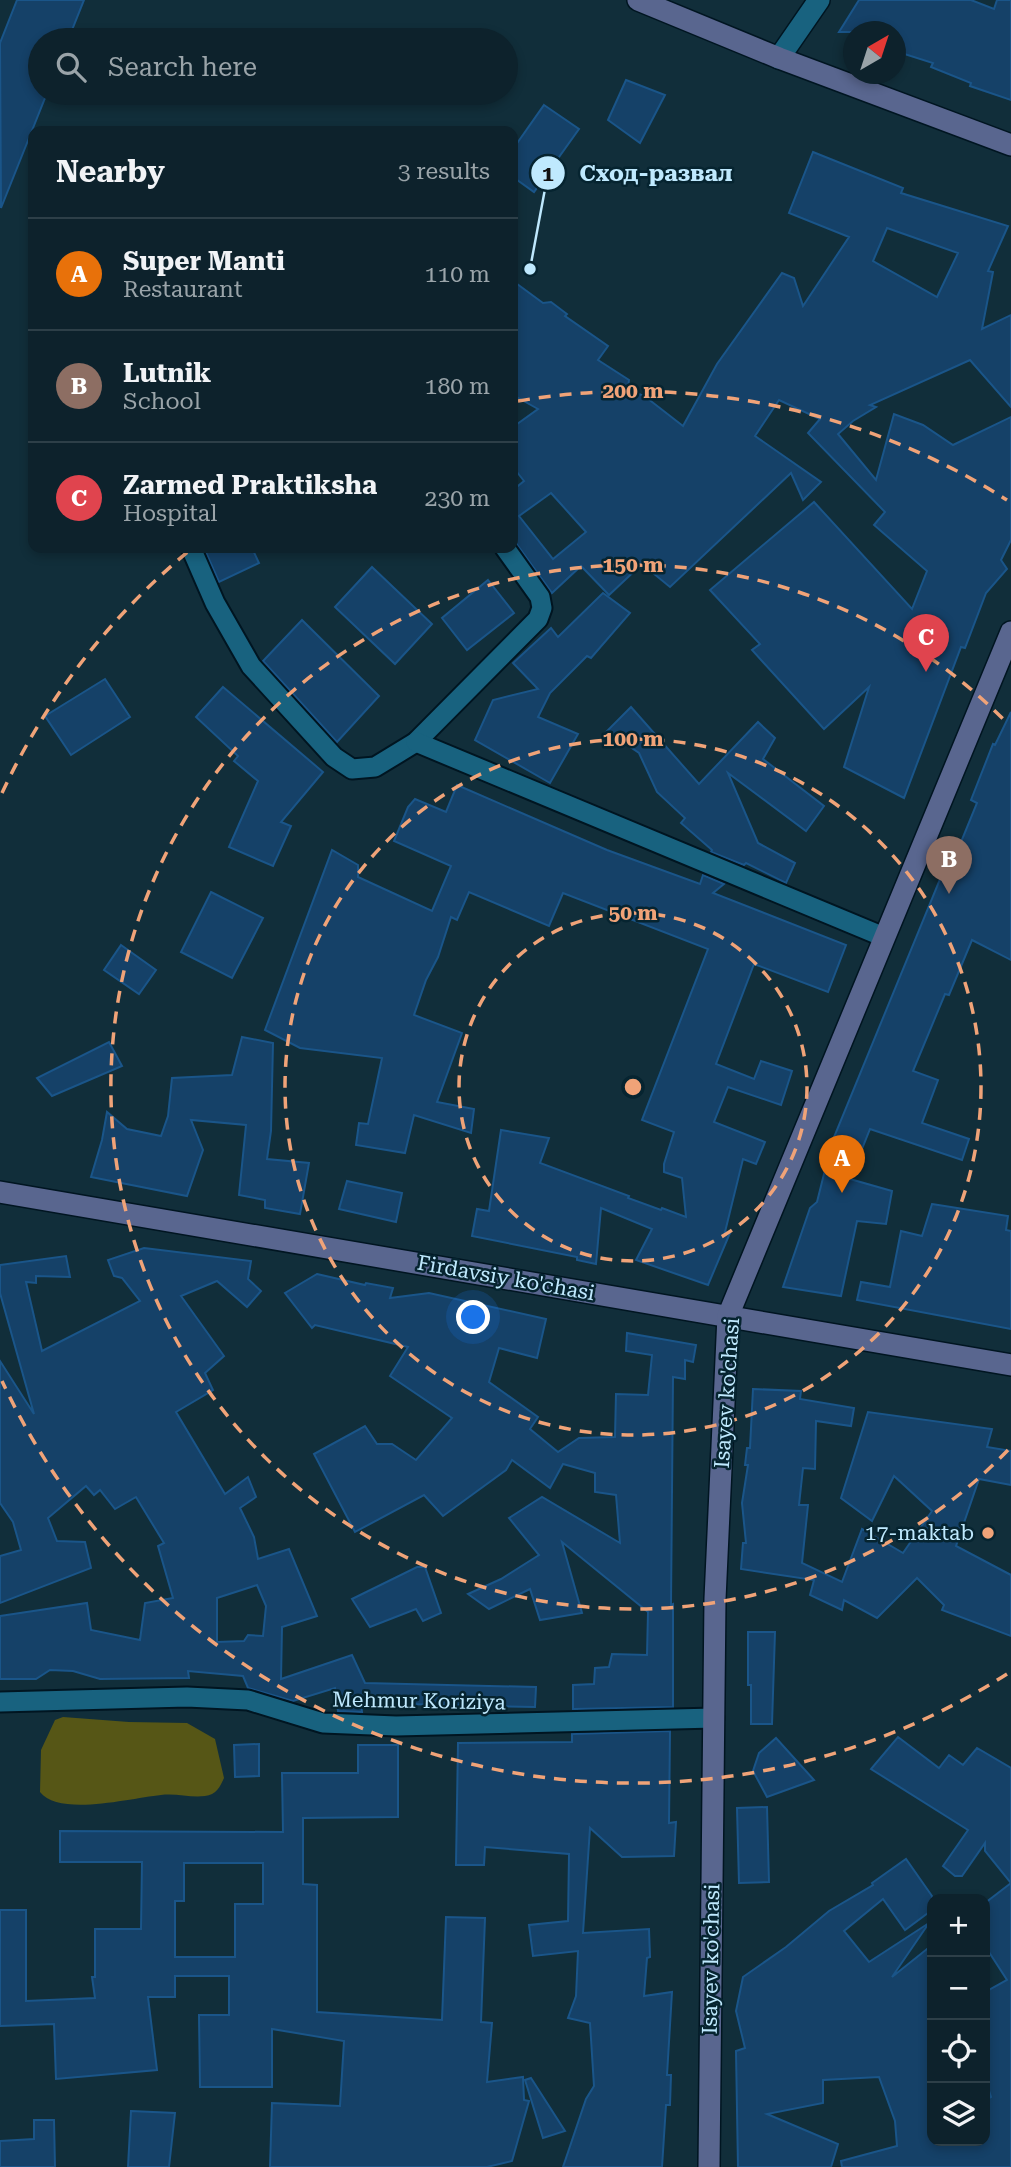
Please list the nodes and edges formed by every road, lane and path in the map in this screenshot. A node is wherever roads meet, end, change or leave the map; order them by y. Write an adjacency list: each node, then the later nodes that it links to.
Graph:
1 (638, 0): 3 (main road)
2 (819, 0): 3 (street)
3 (779, 58): 4 (main road)
4 (1011, 145)
5 (193, 553): 8 (street)
6 (509, 553): 8 (street)
7 (1011, 632): 9 (main road, Isayev ko'chasi)
8 (416, 741): 9 (street)
9 (884, 937): 11 (main road, Isayev ko'chasi)
10 (0, 1192): 11 (main road, Firdavsiy ko'chasi)
11 (729, 1316): 12 (main road, Firdavsiy ko'chasi); 14 (main road, Isayev ko'chasi)
12 (1011, 1365)
13 (0, 1702): 14 (street, Mehmur Koriziya)
14 (714, 1718): 15 (main road, Isayev ko'chasi)
15 (709, 2167)

